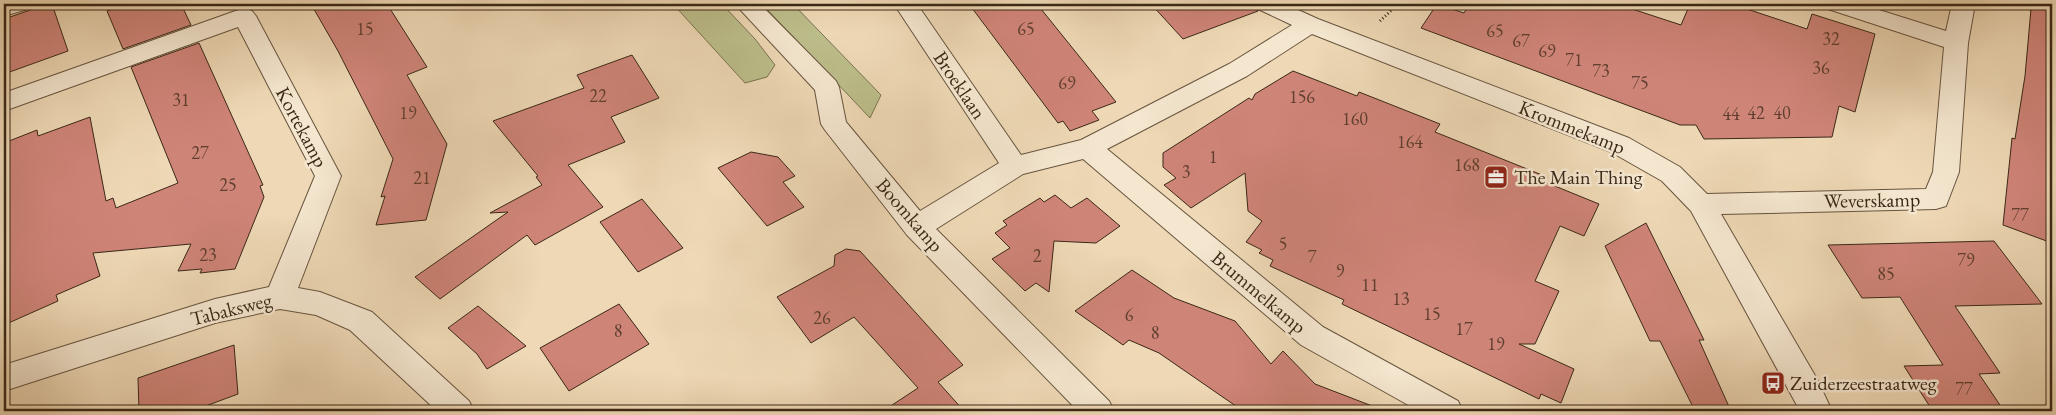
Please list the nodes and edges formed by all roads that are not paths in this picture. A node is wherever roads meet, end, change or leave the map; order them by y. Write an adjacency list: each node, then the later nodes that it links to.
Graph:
1 (20, 4): 7 (street)
2 (747, 4): 15 (street, Boomkamp)
3 (905, 4): 13 (street, Broeklaan)
4 (1266, 4): 9 (street, Krommekamp)
5 (1836, 4): 10 (street)
6 (1963, 4): 10 (street, Weverskamp)
7 (4, 9)
8 (246, 10): 11 (street, Kortekamp); 16 (street, Kortekamp)
9 (1310, 24): 12 (street); 14 (street, Krommekamp)
10 (1956, 43): 14 (street, Weverskamp)
11 (4, 102)
12 (1088, 148): 13 (street); 20 (street, Brummelkamp)
13 (1015, 166): 15 (street)
14 (1701, 204): 21 (street, Krommekamp)
15 (917, 227): 19 (street, Boomkamp)
16 (280, 297): 17 (street, Tabaksweg); 18 (street, Tabaksweg)
17 (4, 378)
18 (458, 411)
19 (1098, 411)
20 (1447, 411)
21 (1816, 411)

